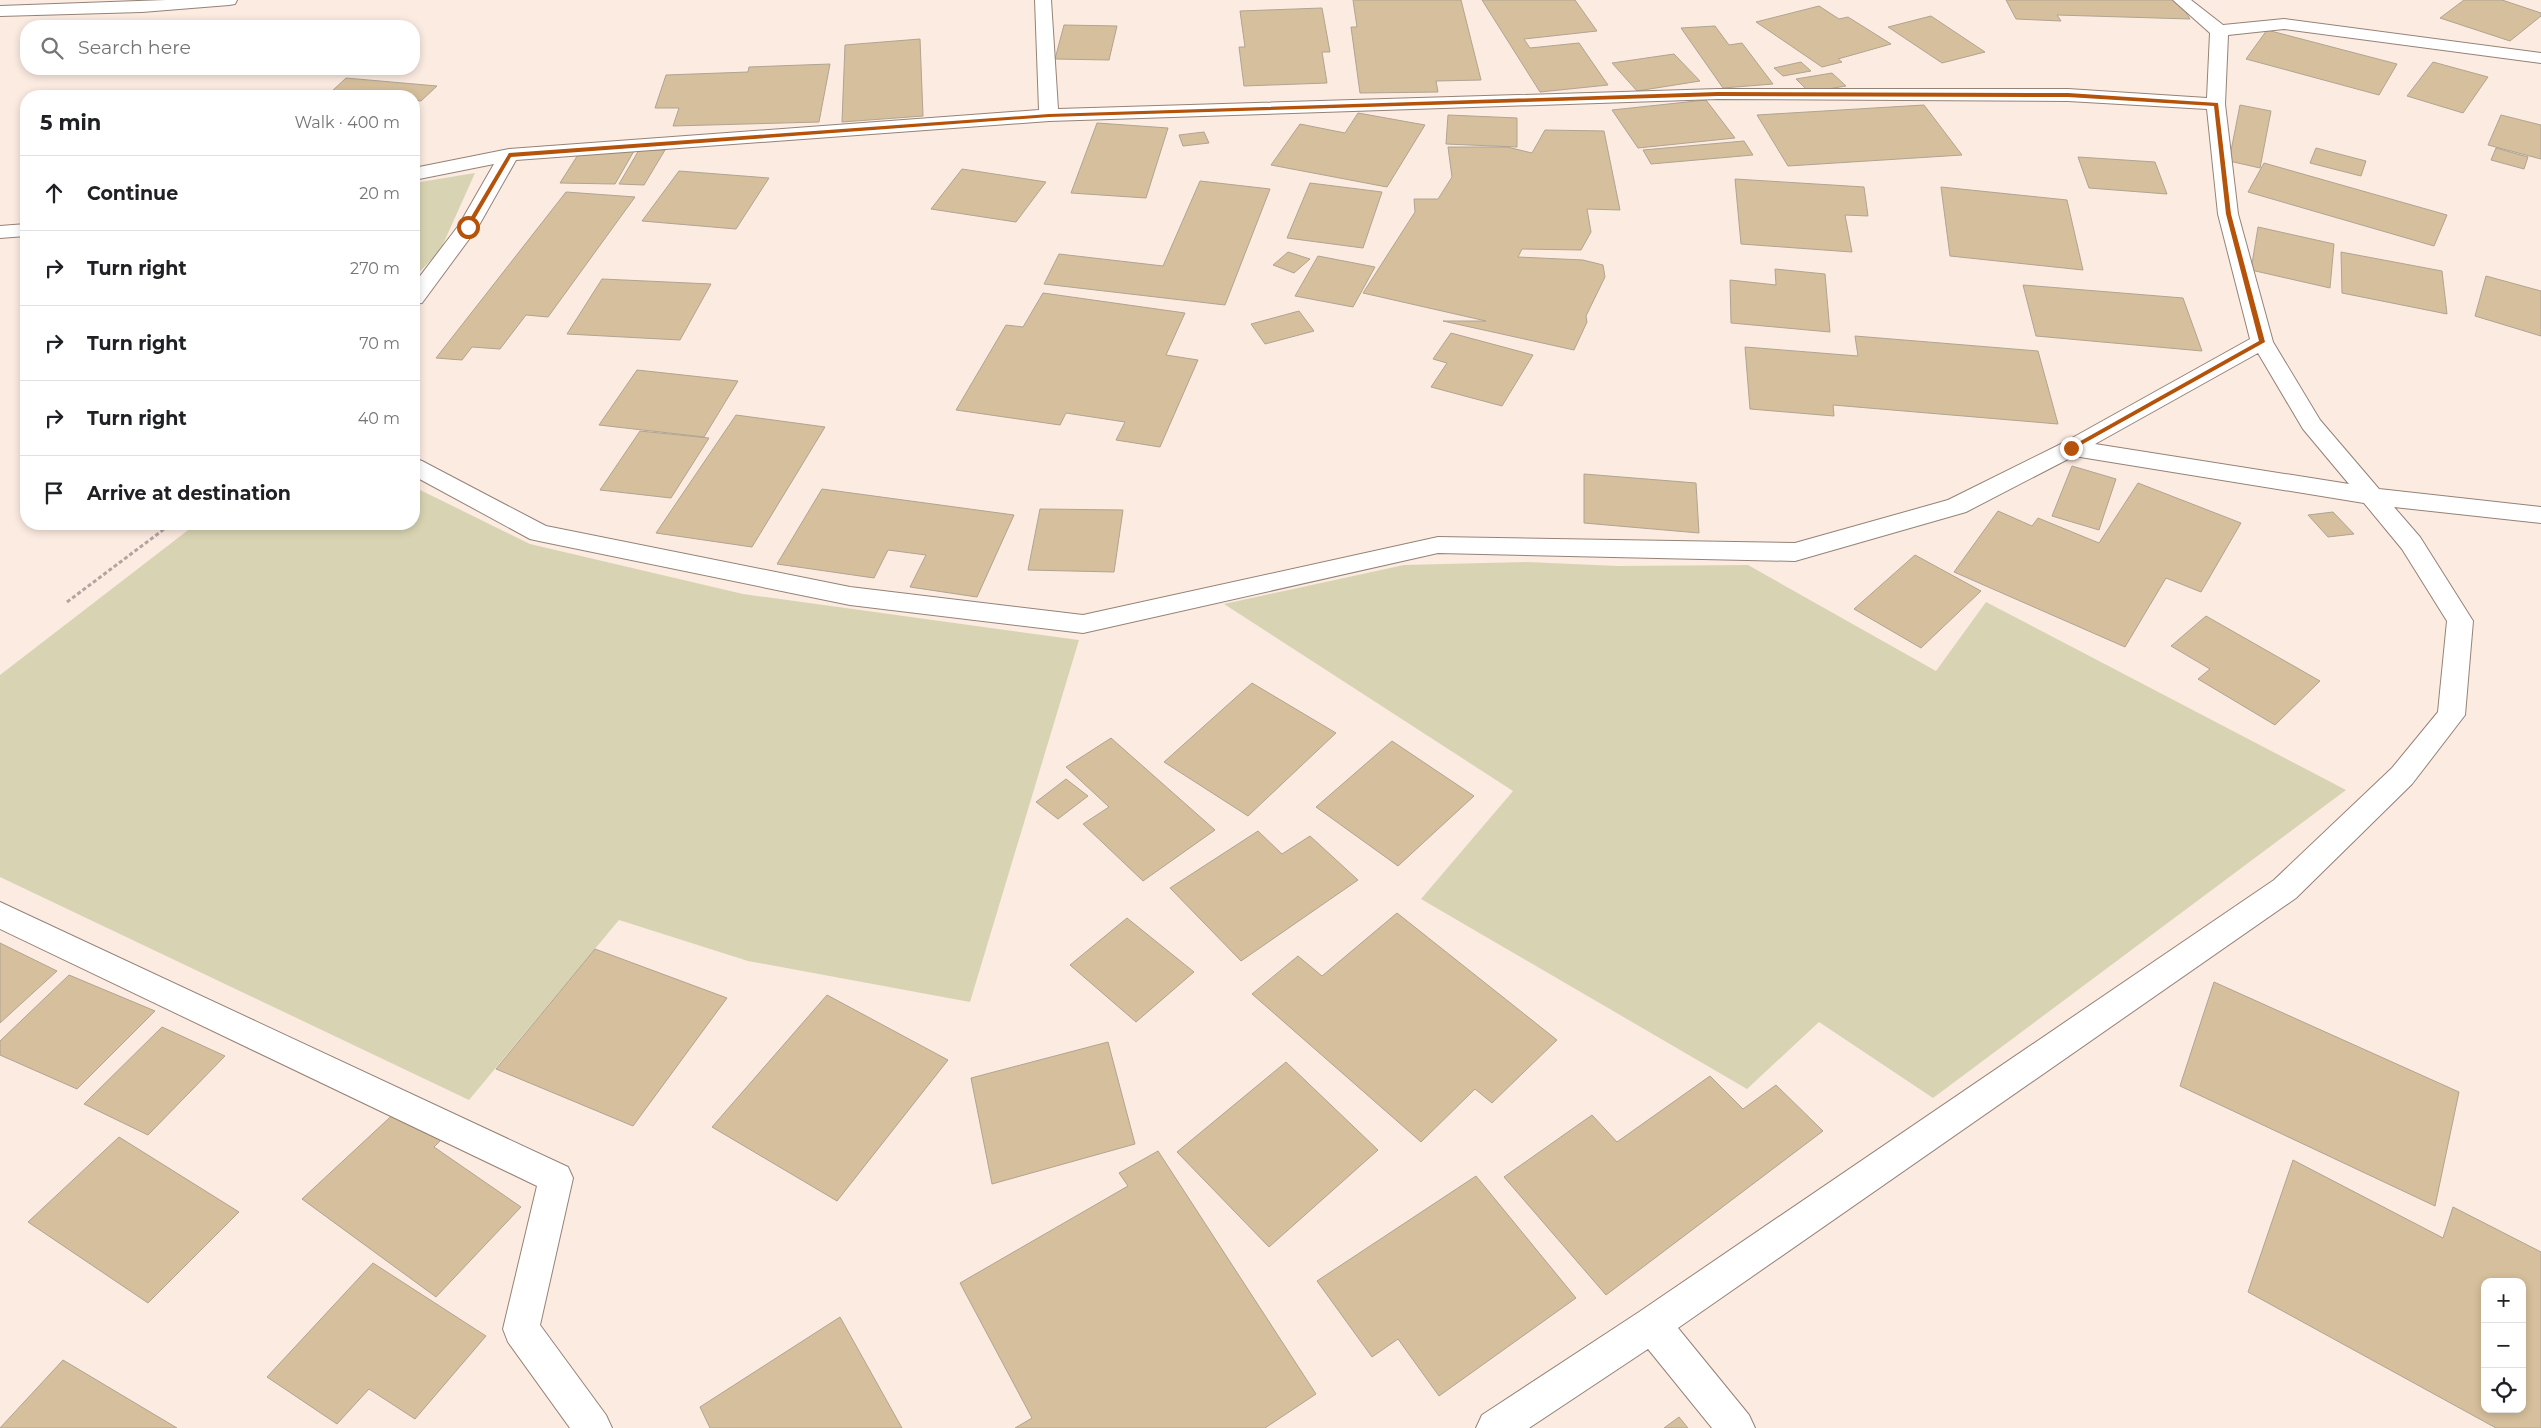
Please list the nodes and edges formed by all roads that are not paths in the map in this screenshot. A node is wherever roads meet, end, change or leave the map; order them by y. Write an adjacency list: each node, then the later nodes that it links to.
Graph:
1 (229, 0): 4 (street)
2 (1043, 0): 8 (street)
3 (2181, 0): 5 (street)
4 (0, 12)
5 (2219, 31): 6 (street); 7 (street)
6 (2541, 58)
7 (2216, 104): 8 (street); 14 (street)
8 (1049, 115): 9 (street)
9 (509, 155): 10 (street); 13 (street)
10 (420, 173)
11 (20, 230): 12 (street)
12 (0, 232)
13 (420, 290)
14 (2262, 342): 15 (street); 17 (street)
15 (2071, 448): 16 (street); 17 (street)
16 (420, 469)
17 (2372, 496): 18 (street); 20 (street)
18 (2541, 515)
19 (0, 915): 21 (street)
20 (1652, 1324): 22 (street); 23 (street)
21 (593, 1428)
22 (1495, 1428)
23 (1736, 1428)

